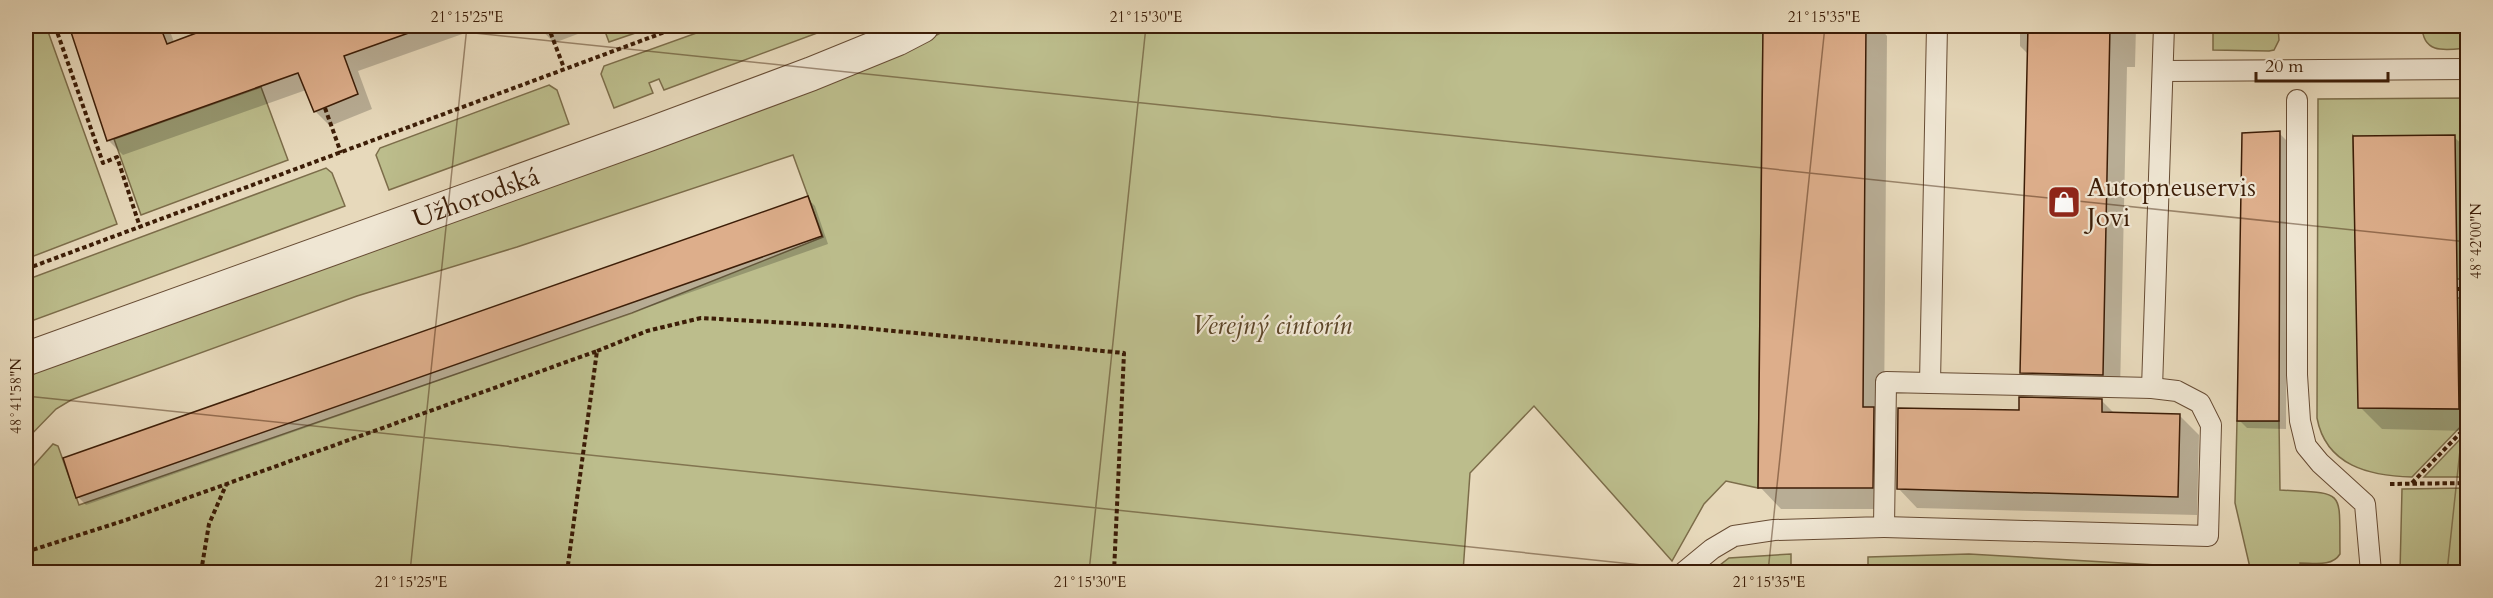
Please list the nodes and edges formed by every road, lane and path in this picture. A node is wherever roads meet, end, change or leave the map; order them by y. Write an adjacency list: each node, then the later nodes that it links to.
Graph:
1 (55, 26): 13 (path)
2 (548, 26): 7 (path)
3 (681, 26): 7 (path)
4 (922, 26): 18 (street, Užhorodská)
5 (1937, 26): 19 (lane)
6 (2164, 26): 9 (lane)
7 (564, 69): 12 (path)
8 (2468, 69): 9 (lane)
9 (2163, 71): 20 (lane)
10 (2297, 100): 24 (lane)
11 (325, 108): 12 (path)
12 (341, 153): 13 (path)
13 (140, 227): 14 (path)
14 (26, 269)
15 (2457, 289): 16 (path)
16 (2468, 289)
17 (597, 351): 25 (path); 29 (path); 30 (path)
18 (26, 359)
19 (1930, 383): 20 (lane); 26 (lane)
20 (2152, 388): 26 (lane)
21 (2468, 425): 22 (path)
22 (2412, 483): 23 (path); 24 (path)
23 (2468, 483)
24 (2344, 484): 32 (lane)
25 (226, 485): 27 (path); 28 (path)
26 (1884, 527): 31 (lane)
27 (26, 552)
28 (201, 573)
29 (567, 573)
30 (1114, 573)
31 (1684, 573)
32 (2371, 573)

